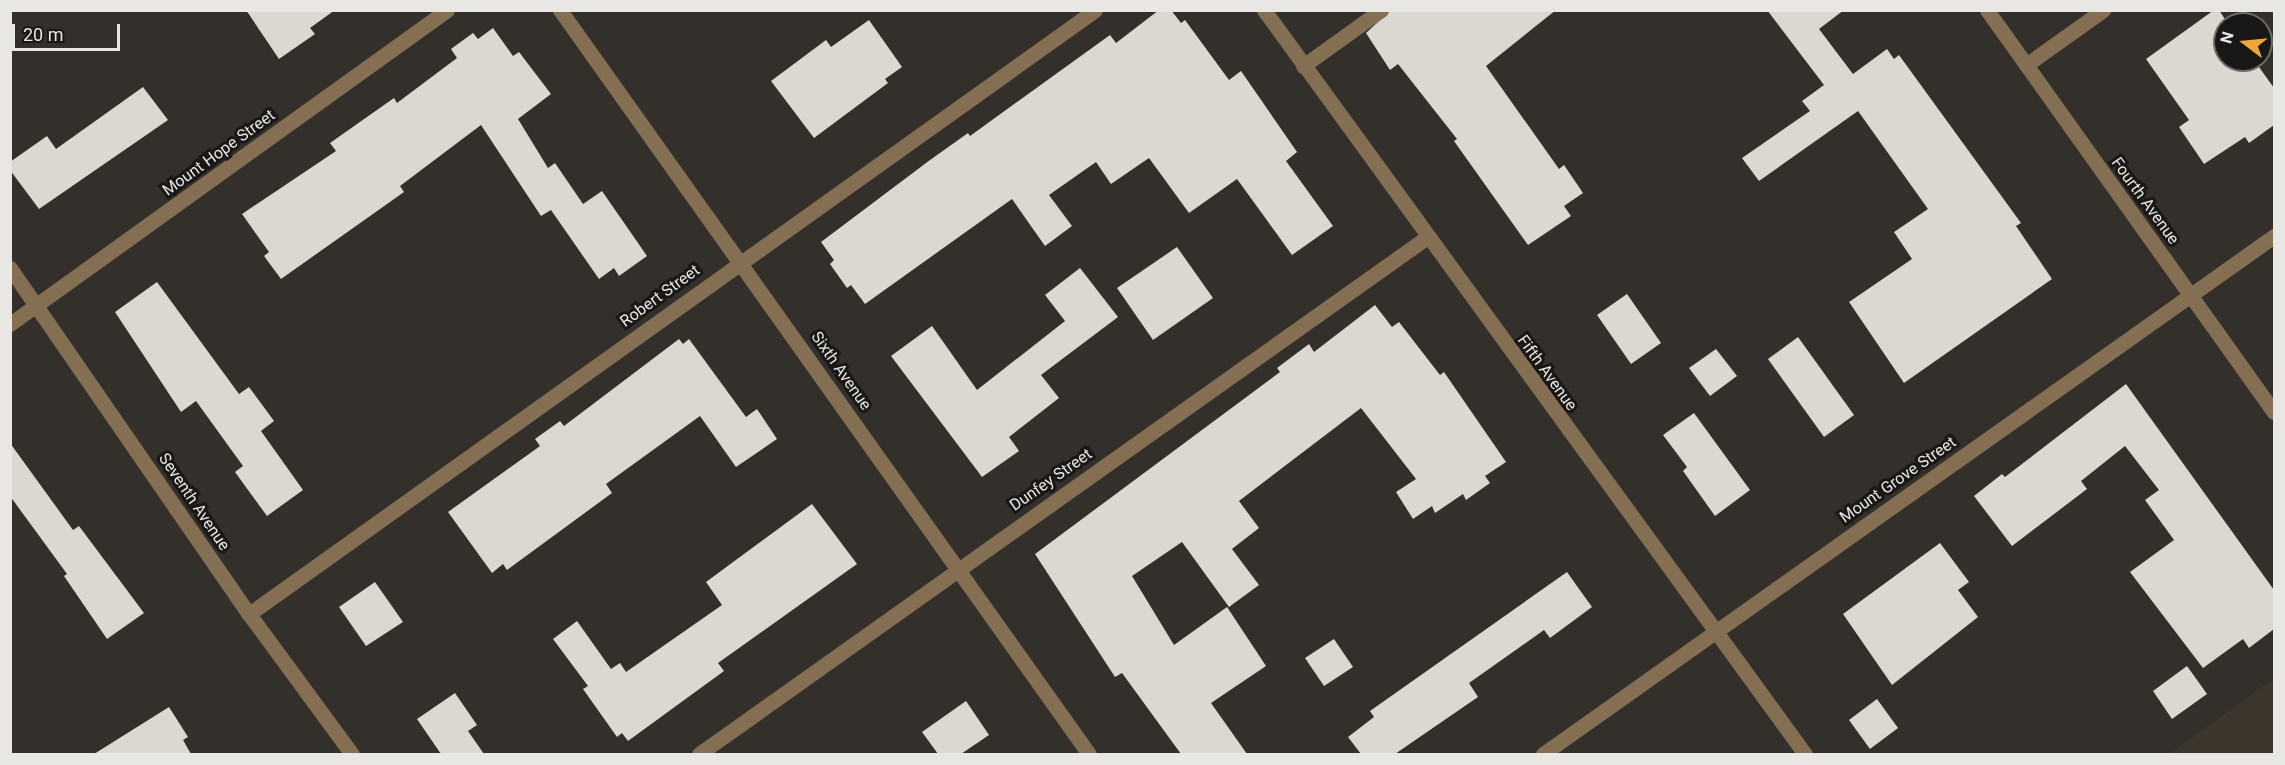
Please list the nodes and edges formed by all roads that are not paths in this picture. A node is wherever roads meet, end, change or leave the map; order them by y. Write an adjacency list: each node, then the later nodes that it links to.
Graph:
1 (447, 10): 15 (street, Mount Hope Street)
2 (561, 10): 12 (street, Sixth Avenue)
3 (1095, 10): 12 (street, Robert Street)
4 (1264, 10): 9 (street, Fifth Avenue)
5 (1381, 10): 9 (street)
6 (1987, 10): 8 (street, Fourth Avenue)
7 (2103, 10): 8 (street)
8 (2026, 65): 14 (street, Fourth Avenue)
9 (1304, 66): 11 (street, Fifth Avenue)
10 (2274, 236): 14 (street, Mount Grove Street)
11 (1426, 238): 18 (street, Dunfey Street); 20 (street, Fifth Avenue)
12 (741, 260): 18 (street, Sixth Avenue); 19 (street, Robert Street)
13 (10, 268): 15 (street, Seventh Avenue)
14 (2191, 295): 17 (street, Fourth Avenue); 20 (street, Mount Grove Street)
15 (38, 305): 16 (street, Mount Hope Street); 19 (street, Seventh Avenue)
16 (10, 324)
17 (2274, 412)
18 (959, 568): 22 (street, Dunfey Street); 23 (street, Sixth Avenue)
19 (249, 614): 21 (street, Seventh Avenue)
20 (1713, 633): 24 (street, Mount Grove Street); 25 (street, Fifth Avenue)
21 (352, 754)
22 (699, 754)
23 (1089, 754)
24 (1543, 754)
25 (1805, 754)

